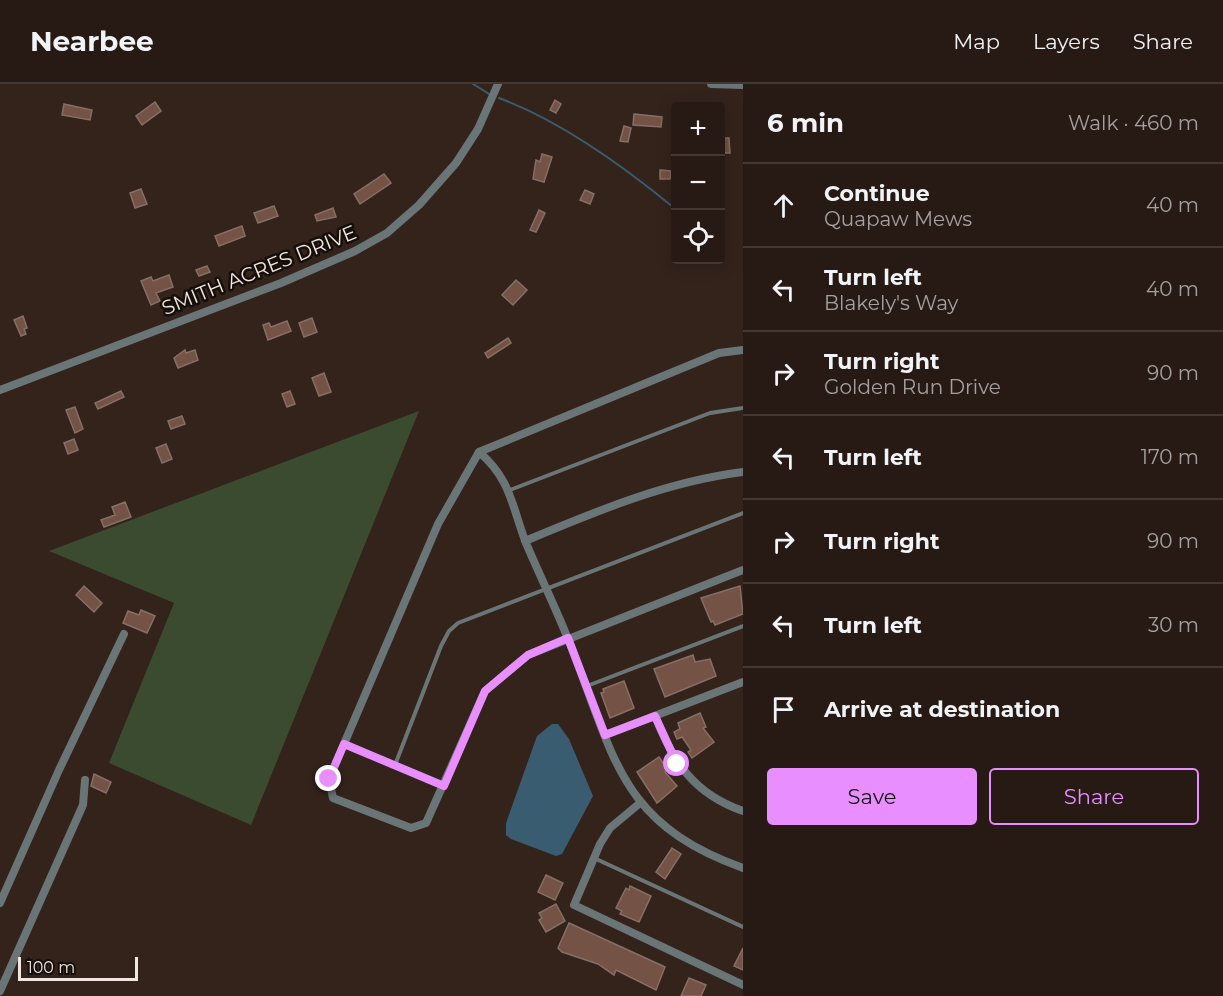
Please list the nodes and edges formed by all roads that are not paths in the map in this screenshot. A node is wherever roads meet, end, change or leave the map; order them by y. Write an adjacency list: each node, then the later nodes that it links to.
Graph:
1 (498, 84): 5 (street, SMITH ACRES DRIVE)
2 (711, 84): 3 (street)
3 (743, 85)
4 (743, 350): 7 (street)
5 (0, 390)
6 (743, 408): 9 (lane)
7 (479, 452): 9 (street); 21 (street)
8 (743, 472): 11 (street)
9 (510, 490): 11 (street)
10 (743, 513): 13 (lane)
11 (525, 541): 13 (street)
12 (743, 570): 16 (street)
13 (546, 589): 16 (street); 22 (lane)
14 (743, 626): 18 (lane)
15 (124, 634): 29 (street)
16 (568, 638): 18 (street); 24 (street)
17 (743, 682): 19 (street)
18 (586, 686): 20 (street)
19 (655, 716): 20 (street); 26 (street)
20 (605, 735): 25 (street)
21 (344, 744): 22 (lane); 24 (street)
22 (395, 765): 24 (lane)
23 (85, 780): 32 (street)
24 (444, 786)
25 (640, 803): 27 (street); 28 (street)
26 (743, 811)
27 (594, 858): 30 (lane); 31 (street)
28 (743, 868)
29 (0, 903)
30 (743, 927)
31 (743, 985)
32 (0, 991)

